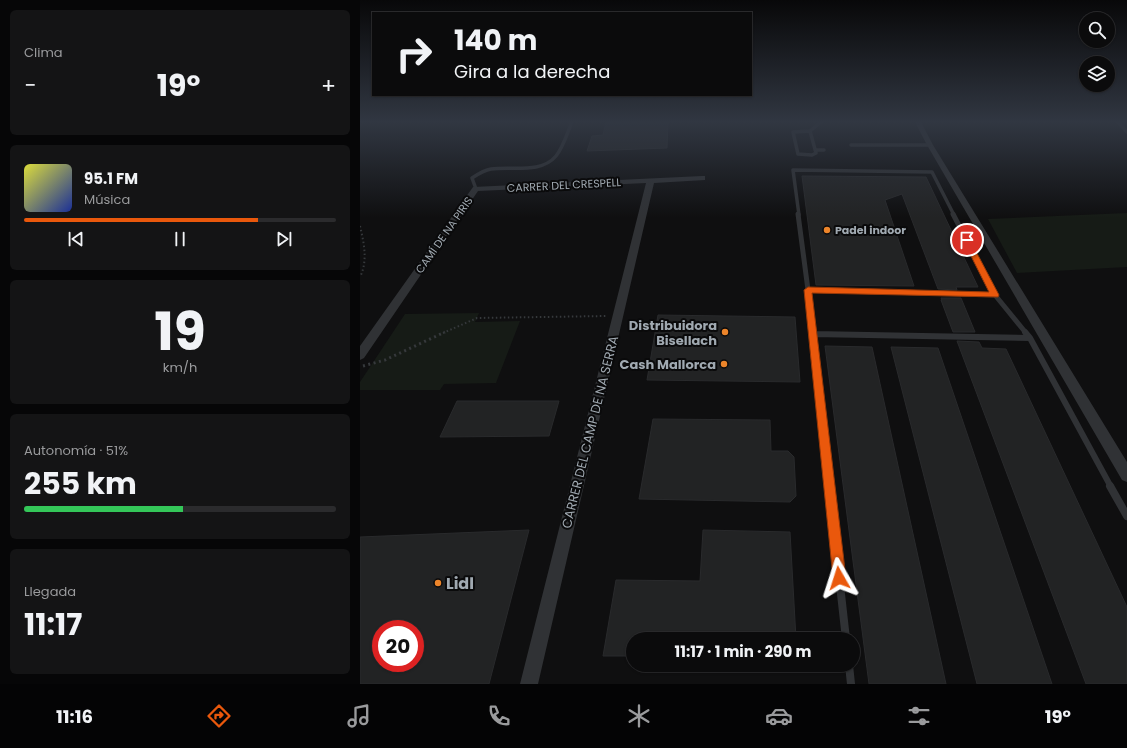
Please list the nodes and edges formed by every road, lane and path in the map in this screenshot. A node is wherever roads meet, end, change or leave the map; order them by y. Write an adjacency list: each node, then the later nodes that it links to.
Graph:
1 (557, 154): 7 (lane, CAMÍ DE NA PIRIS)
2 (799, 154): 3 (lane)
3 (814, 154)
4 (935, 154): 19 (street)
5 (702, 178): 6 (street, CARRER DEL CRESPELL)
6 (652, 180): 7 (street, CARRER DEL CRESPELL); 14 (street, CARRER DEL CAMP DE NA SERRA)
7 (476, 189): 17 (street, CAMÍ DE NA PIRIS)
8 (360, 226): 10 (path)
9 (360, 270): 10 (path)
10 (364, 270): 11 (path)
11 (360, 277)
12 (808, 290): 13 (lane); 13 (lane); 15 (lane)
13 (995, 295): 16 (lane)
14 (618, 316): 18 (path); 23 (street, CARRER DEL CAMP DE NA SERRA)
15 (813, 334): 16 (lane); 21 (lane)
16 (1030, 338): 20 (lane)
17 (360, 355)
18 (360, 366)
19 (1127, 475)
20 (1127, 516)
21 (845, 632)
22 (850, 672): 24 (lane)
23 (529, 684)
24 (851, 684)

